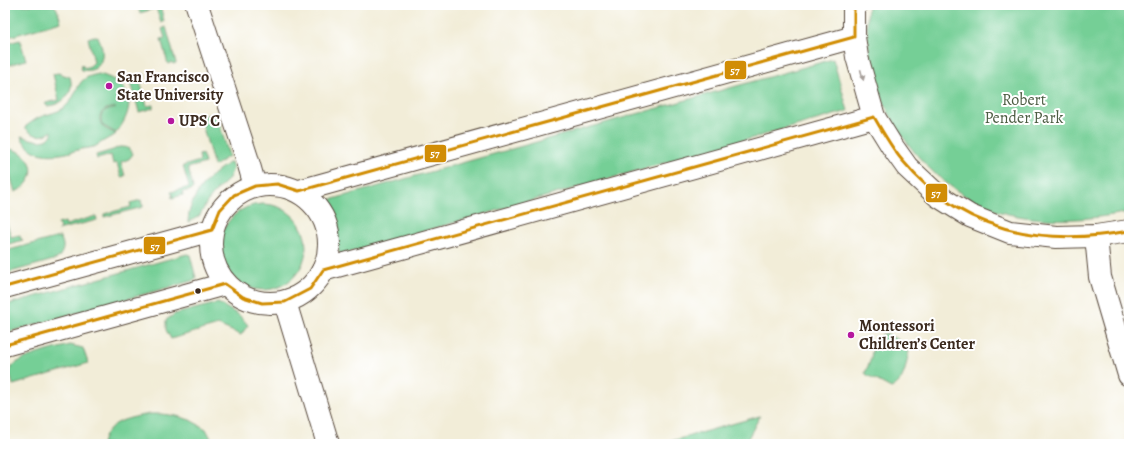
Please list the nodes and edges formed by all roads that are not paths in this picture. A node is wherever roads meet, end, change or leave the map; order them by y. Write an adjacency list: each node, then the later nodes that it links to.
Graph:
1 (197, 5): 5 (street)
2 (854, 5): 3 (street)
3 (854, 37): 4 (street, one-way to 4); 6 (street)
4 (874, 117): 9 (street); 10 (street)
5 (255, 186): 6 (street); 7 (street)
6 (299, 191): 10 (street)
7 (212, 230): 11 (street); 12 (street)
8 (1129, 231): 9 (street)
9 (1096, 236): 15 (street)
10 (323, 270): 13 (street)
11 (225, 284): 13 (street); 14 (street)
12 (5, 287)
13 (286, 302): 16 (street)
14 (5, 345)
15 (1129, 375)
16 (328, 444)

